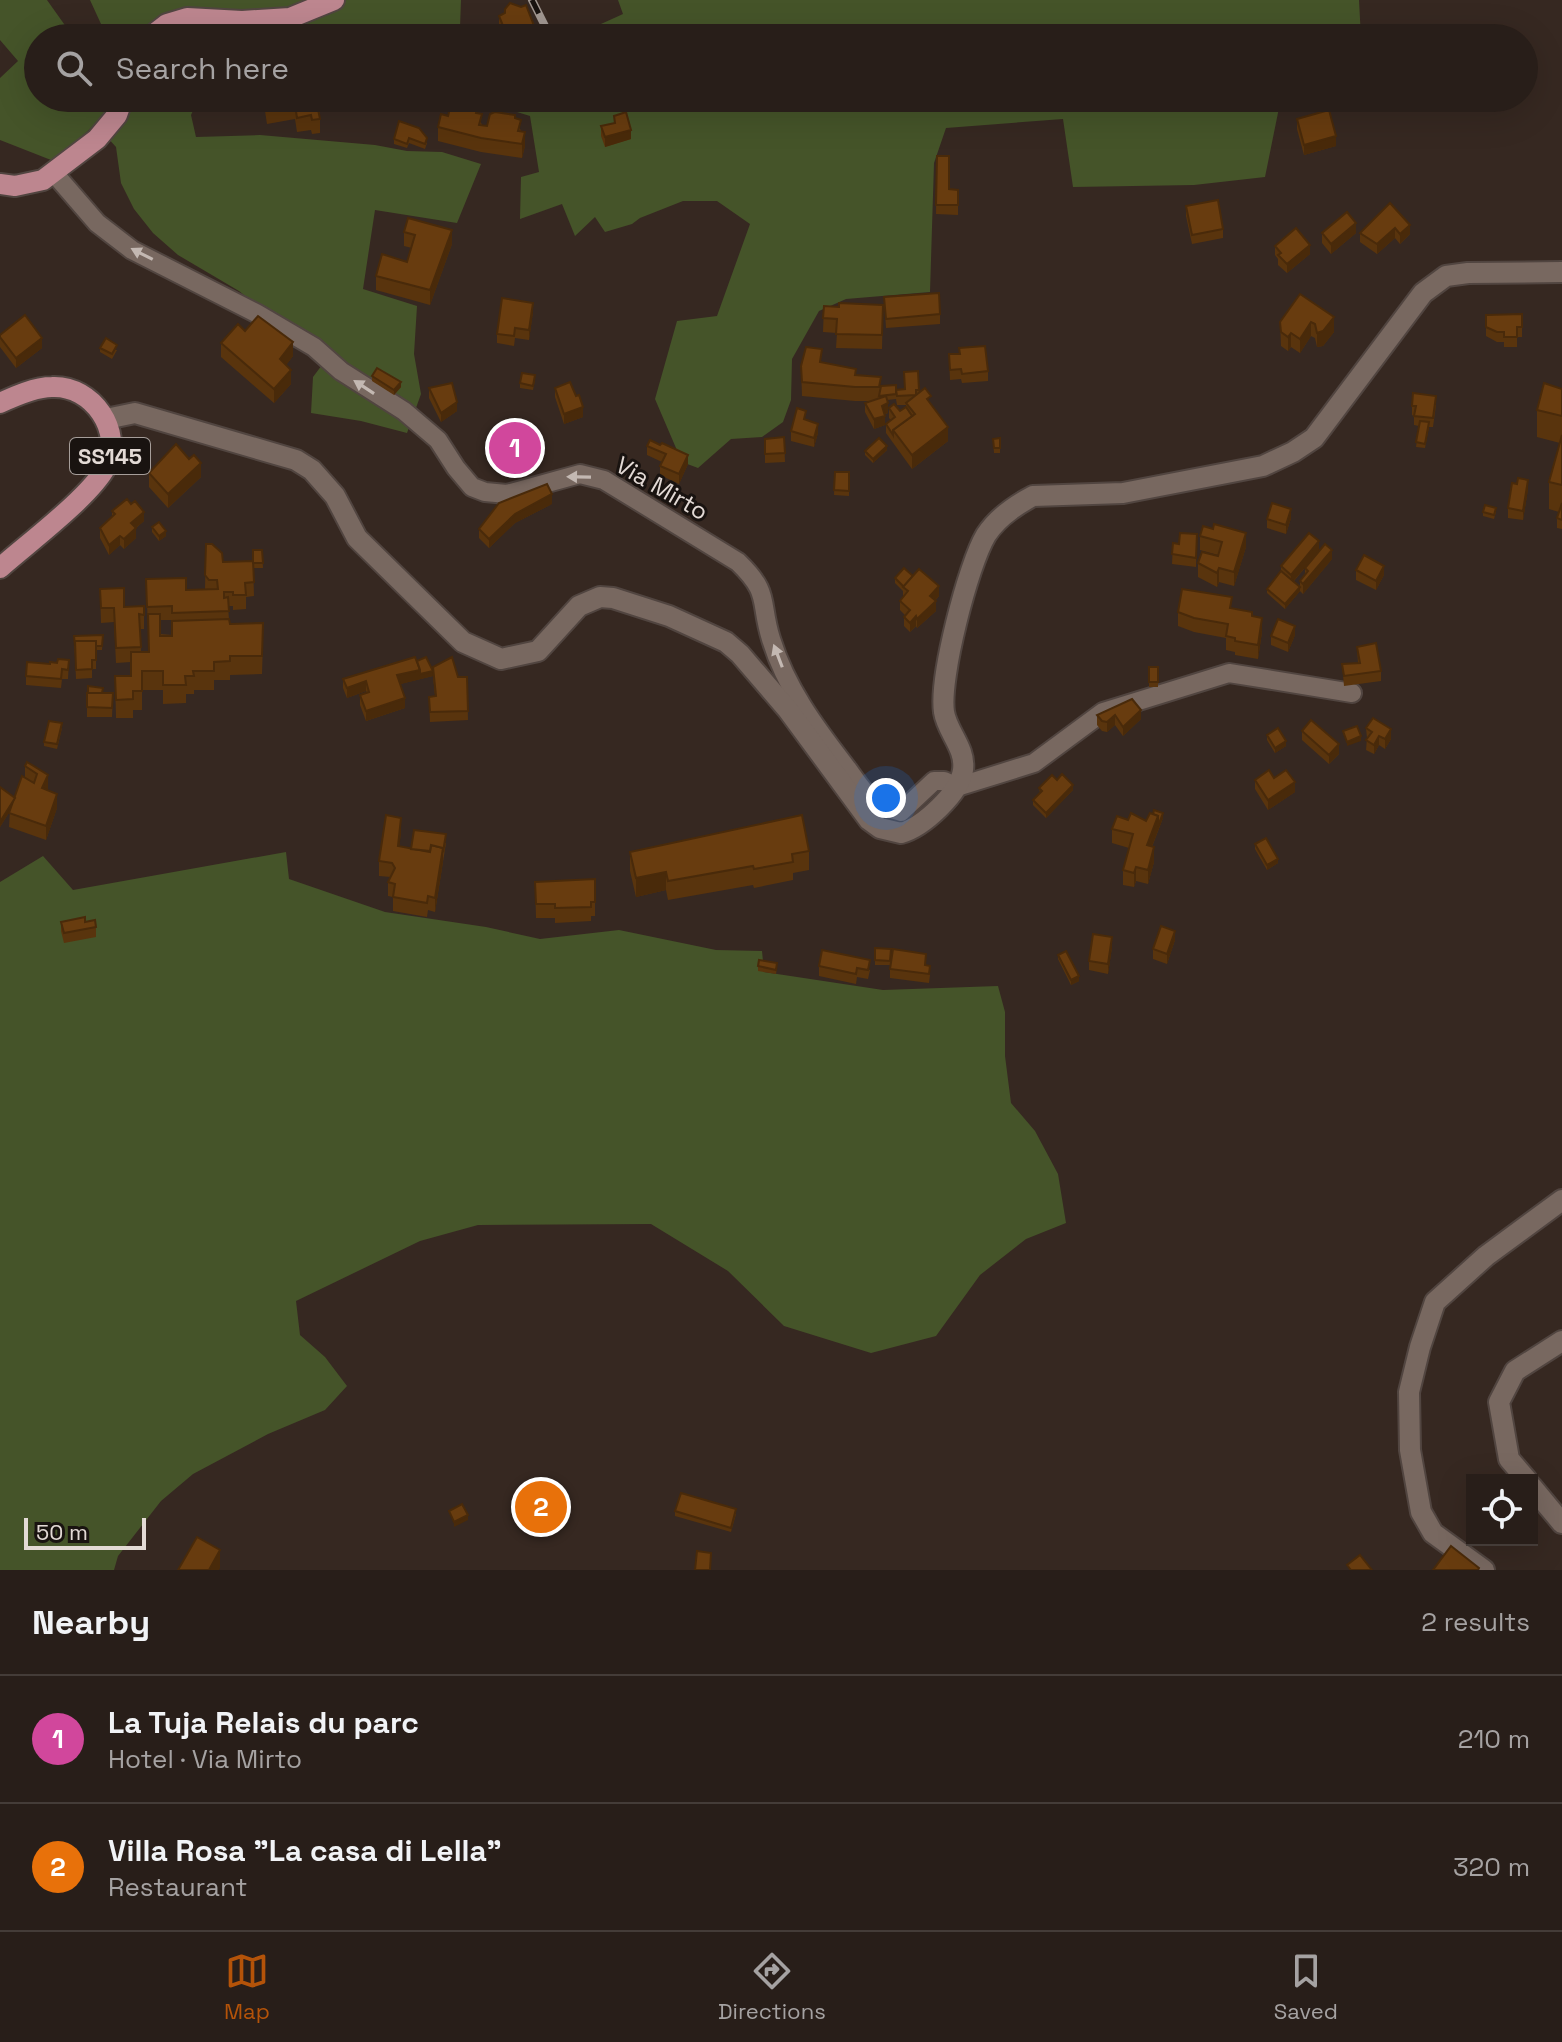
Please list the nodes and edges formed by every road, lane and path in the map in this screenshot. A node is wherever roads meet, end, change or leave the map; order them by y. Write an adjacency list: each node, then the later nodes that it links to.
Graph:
1 (334, 0): 2 (main road)
2 (167, 24)
3 (118, 112): 4 (main road)
4 (53, 172): 5 (main road); 11 (street, Via Mirto, one-way to 4)
5 (0, 184)
6 (1562, 272): 11 (street)
7 (0, 403): 8 (main road, SS145)
8 (106, 419): 9 (main road, SS145); 11 (street)
9 (0, 568)
10 (1352, 693): 11 (street)
11 (957, 787)
12 (1562, 1200): 17 (street)
13 (1562, 1341): 14 (street)
14 (1522, 1474)
15 (1538, 1494): 16 (street)
16 (1562, 1523)
17 (1484, 1570)

